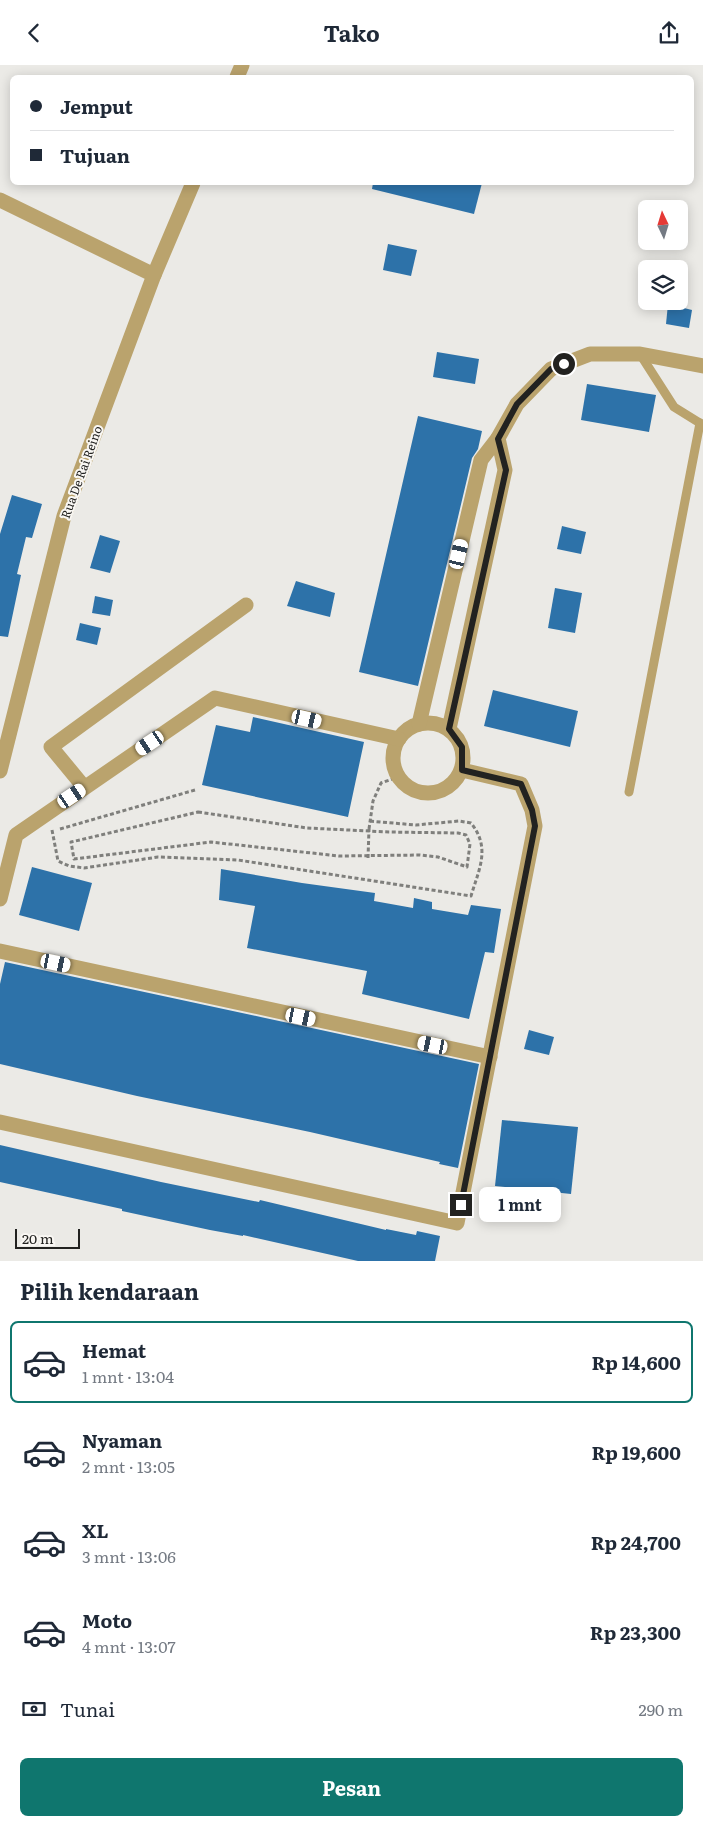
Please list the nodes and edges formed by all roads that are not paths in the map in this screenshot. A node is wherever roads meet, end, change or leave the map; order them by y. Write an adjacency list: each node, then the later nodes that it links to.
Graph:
1 (192, 185): 3 (street, Rua De Rai Reino)
2 (0, 200): 3 (street)
3 (154, 275): 13 (street, Rua De Rai Reino)
4 (640, 354): 5 (street); 6 (lane); 7 (street)
5 (703, 366)
6 (701, 424): 15 (lane)
7 (498, 439): 9 (street); 10 (street)
8 (246, 605): 14 (street)
9 (419, 724): 10 (street); 11 (street)
10 (449, 729): 12 (street)
11 (399, 739): 12 (street); 14 (street)
12 (462, 770): 18 (street)
13 (0, 771)
14 (84, 787): 16 (street)
15 (629, 792)
16 (0, 899)
17 (0, 951): 18 (street)
18 (490, 1057): 19 (street)
19 (0, 1122)

